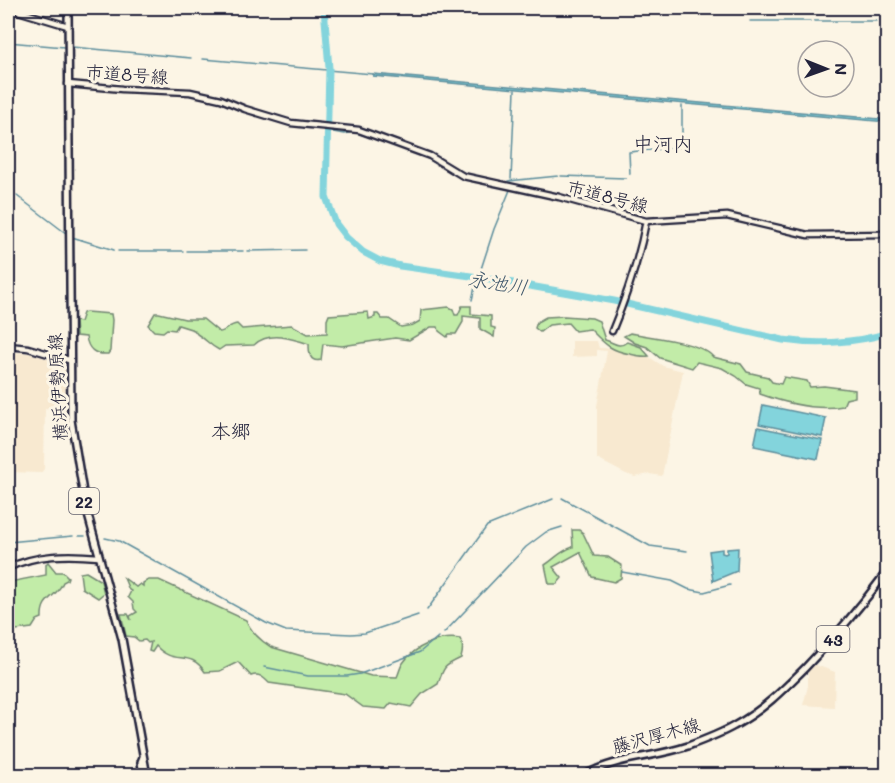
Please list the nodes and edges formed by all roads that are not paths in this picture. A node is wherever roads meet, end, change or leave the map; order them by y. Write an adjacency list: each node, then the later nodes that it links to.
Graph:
1 (8, 8): 3 (street)
2 (68, 8): 3 (main road, 横浜伊勢原線 / 22)
3 (68, 26): 4 (main road, 横浜伊勢原線 / 22)
4 (68, 84): 5 (street, 市道8号線); 9 (main road, 横浜伊勢原線 / 22)
5 (646, 221): 6 (street, 市道8号線); 7 (street)
6 (888, 234)
7 (612, 331)
8 (8, 346): 9 (street)
9 (69, 360): 10 (main road, 横浜伊勢原線 / 22)
10 (99, 557): 11 (street); 13 (main road, 横浜伊勢原線 / 22)
11 (8, 568)
12 (888, 570): 14 (main road, 藤沢厚木線 / 43)
13 (145, 776)
14 (583, 776)

